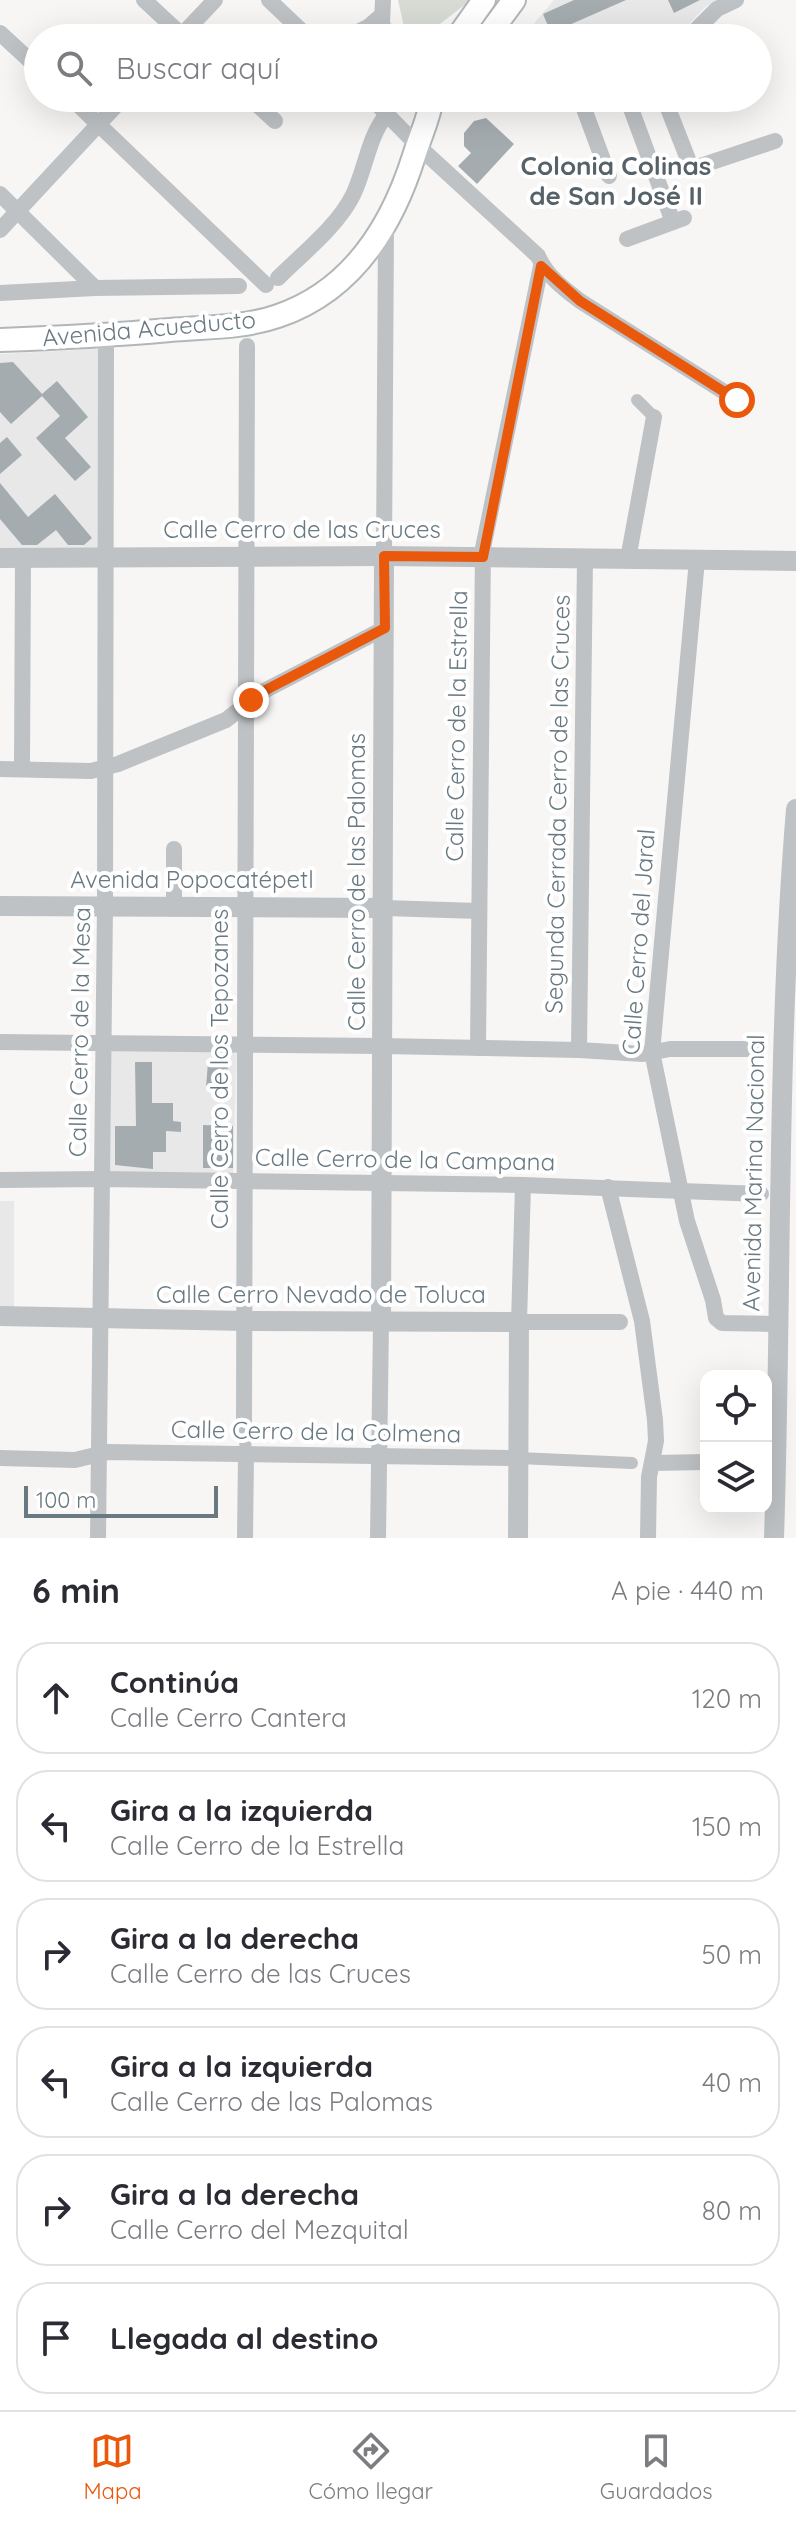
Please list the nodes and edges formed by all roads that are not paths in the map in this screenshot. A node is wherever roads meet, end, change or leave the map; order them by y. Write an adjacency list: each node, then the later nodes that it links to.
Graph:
1 (144, 0): 8 (street)
2 (215, 0): 9 (street)
3 (269, 0): 10 (street)
4 (484, 0): 12 (main road)
5 (514, 0): 13 (main road)
6 (736, 0): 14 (street)
7 (382, 7): 11 (street)
8 (169, 24)
9 (194, 24)
10 (294, 24)
11 (370, 24)
12 (467, 24)
13 (497, 24)
14 (702, 24)
15 (0, 33): 16 (street)
16 (24, 55)
17 (86, 112): 26 (street)
18 (110, 112): 26 (street)
19 (265, 112): 25 (street)
20 (429, 112): 28 (main road, Avenida Acueducto)
21 (585, 112): 29 (street)
22 (633, 112): 34 (street)
23 (669, 112): 27 (street)
24 (387, 114): 26 (street, Avenida Acueducto); 28 (street)
25 (275, 121)
26 (99, 124): 31 (street)
27 (775, 141)
28 (417, 145): 32 (main road, Avenida Acueducto); 35 (street)
29 (609, 176)
30 (0, 194): 31 (street)
31 (18, 211): 33 (street); 37 (street)
32 (386, 225): 39 (main road, Avenida Acueducto); 46 (street, Calle Cerro de las Palomas)
33 (0, 230)
34 (627, 239)
35 (541, 266): 43 (street); 48 (street, Calle Cerro de la Estrella)
36 (239, 286): 37 (street, Avenida Acueducto)
37 (95, 288): 38 (street, Avenida Acueducto)
38 (0, 293)
39 (106, 335): 40 (main road, Avenida Acueducto); 45 (street, Calle Cerro de la Mesa)
40 (0, 340)
41 (247, 346): 47 (street, Calle Cerro de los Tepozanes)
42 (637, 400): 44 (street)
43 (737, 400)
44 (654, 417): 52 (street)
45 (106, 556): 47 (street, Calle Cerro de las Cruces); 50 (street, Calle Cerro de las Cruces); 59 (street, Calle Cerro de la Mesa)
46 (384, 556): 47 (street, Calle Cerro de las Cruces); 48 (street, Calle Cerro de las Cruces); 55 (street, Calle Cerro de las Palomas)
47 (245, 557): 56 (street, Calle Cerro de los Tepozanes)
48 (483, 557): 51 (street, Calle Cerro de las Cruces); 68 (street, Calle Cerro de la Estrella)
49 (0, 558): 50 (street, Calle Cerro de las Cruces)
50 (23, 558): 58 (street)
51 (585, 558): 52 (street, Calle Cerro de las Cruces); 75 (street, Segunda Cerrada Cerro de las Cruces)
52 (628, 559): 53 (street, Calle Cerro de las Cruces)
53 (697, 560): 54 (street, Calle Cerro de las Cruces); 76 (street, Calle Cerro del Jaral)
54 (796, 561)
55 (385, 628): 56 (street); 67 (street, Calle Cerro de las Palomas)
56 (245, 707): 59 (street); 65 (street, Calle Cerro de los Tepozanes)
57 (0, 769): 58 (street)
58 (22, 769): 59 (street)
59 (105, 769): 64 (street, Calle Cerro de la Mesa)
60 (796, 809): 62 (street, Avenida Marina Nacional)
61 (174, 849): 66 (street)
62 (793, 871): 77 (street, Avenida Marina Nacional)
63 (0, 906): 64 (street, Avenida Popocatépetl)
64 (105, 906): 66 (street, Avenida Popocatépetl); 70 (street, Calle Cerro de la Mesa)
65 (244, 906): 66 (street, Avenida Popocatépetl); 67 (street, Avenida Popocatépetl); 71 (street, Calle Cerro de los Tepozanes)
66 (174, 907)
67 (384, 908): 68 (street, Avenida Popocatépetl); 72 (street, Calle Cerro de las Palomas)
68 (479, 911): 73 (street, Calle Cerro de la Estrella)
69 (0, 1042): 70 (street)
70 (103, 1042): 71 (street); 78 (street, Calle Cerro de la Mesa)
71 (244, 1044): 72 (street); 80 (street, Calle Cerro de los Tepozanes)
72 (382, 1046): 73 (street); 81 (street, Calle Cerro de las Palomas)
73 (478, 1048): 75 (street)
74 (755, 1049): 76 (street)
75 (579, 1050): 76 (street)
76 (652, 1052): 84 (street, Calle Cerro del Jaral)
77 (789, 1052): 93 (street, Avenida Marina Nacional)
78 (102, 1179): 79 (street, Calle Cerro de la Campana); 80 (street, Calle Cerro de la Campana); 87 (street, Calle Cerro de la Mesa)
79 (0, 1180)
80 (243, 1182): 81 (street, Calle Cerro de la Campana); 88 (street, Calle Cerro de los Tepozanes)
81 (382, 1183): 82 (street, Calle Cerro de la Campana); 92 (street, Calle Cerro de las Palomas)
82 (523, 1185): 83 (street, Calle Cerro de la Campana); 90 (street)
83 (608, 1187): 84 (street, Calle Cerro de la Campana); 89 (street)
84 (682, 1191): 85 (street, Calle Cerro de la Campana); 93 (street, Calle Cerro del Jaral)
85 (761, 1194)
86 (0, 1316): 87 (street, Calle Cerro Nevado de Toluca)
87 (101, 1319): 88 (street, Calle Cerro Nevado de Toluca); 96 (street, Calle Cerro de la Mesa)
88 (244, 1321): 92 (street, Calle Cerro Nevado de Toluca); 94 (street, Calle Cerro de los Tepozanes)
89 (642, 1321): 91 (street, Calle Cerro Nevado de Toluca); 103 (street)
90 (519, 1322): 91 (street, Calle Cerro Nevado de Toluca); 92 (street, Calle Cerro Nevado de Toluca); 100 (street)
91 (620, 1322)
92 (381, 1323): 97 (street, Calle Cerro de las Palomas)
93 (776, 1324): 95 (street, Avenida Marina Nacional)
94 (244, 1421): 98 (street, Calle Cerro de los Tepozanes)
95 (772, 1442)
96 (98, 1454): 98 (street, Calle Cerro de la Colmena); 99 (street, Calle Cerro de la Colmena); 105 (street, Calle Cerro de la Mesa)
97 (379, 1455): 98 (street, Calle Cerro de la Colmena); 100 (street, Calle Cerro de la Colmena); 107 (street, Calle Cerro de las Palomas)
98 (246, 1456): 106 (street)
99 (0, 1458)
100 (518, 1458): 102 (street, Calle Cerro de la Colmena); 108 (street)
101 (700, 1462): 103 (street)
102 (632, 1463)
103 (652, 1463): 109 (street)
104 (772, 1487): 110 (street, Avenida Marina Nacional)
105 (98, 1538)
106 (245, 1538)
107 (378, 1538)
108 (518, 1538)
109 (648, 1538)
110 (774, 1538)

